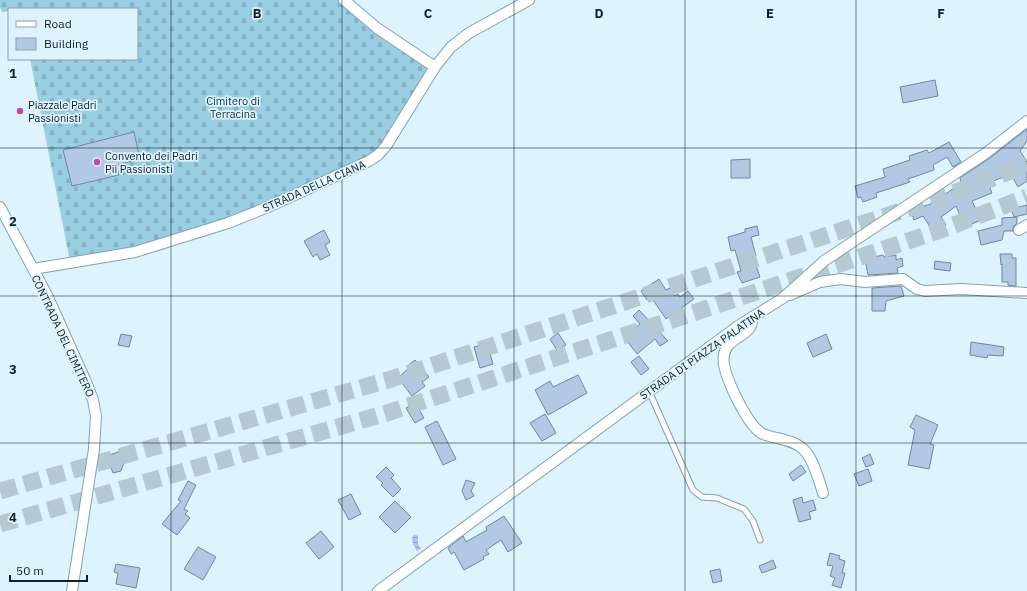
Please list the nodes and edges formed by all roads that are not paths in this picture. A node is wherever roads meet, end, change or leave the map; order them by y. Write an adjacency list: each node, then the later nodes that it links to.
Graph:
1 (344, 0): 3 (street)
2 (530, 0): 3 (street, STRADA DELLA CIANA)
3 (435, 67): 6 (street, STRADA DELLA CIANA)
4 (1027, 122): 8 (street, STRADA DI PIAZZA PALATINA)
5 (0, 207): 6 (street, CONTRADA DEL CIMITERO)
6 (33, 269): 13 (street, CONTRADA DEL CIMITERO)
7 (1027, 293): 8 (street)
8 (783, 298): 9 (street, STRADA DI PIAZZA PALATINA)
9 (752, 316): 10 (street, STRADA DI PIAZZA PALATINA); 11 (street)
10 (649, 391): 12 (lane); 14 (street, STRADA DI PIAZZA PALATINA)
11 (823, 493)
12 (760, 540)
13 (72, 591)
14 (378, 591)

